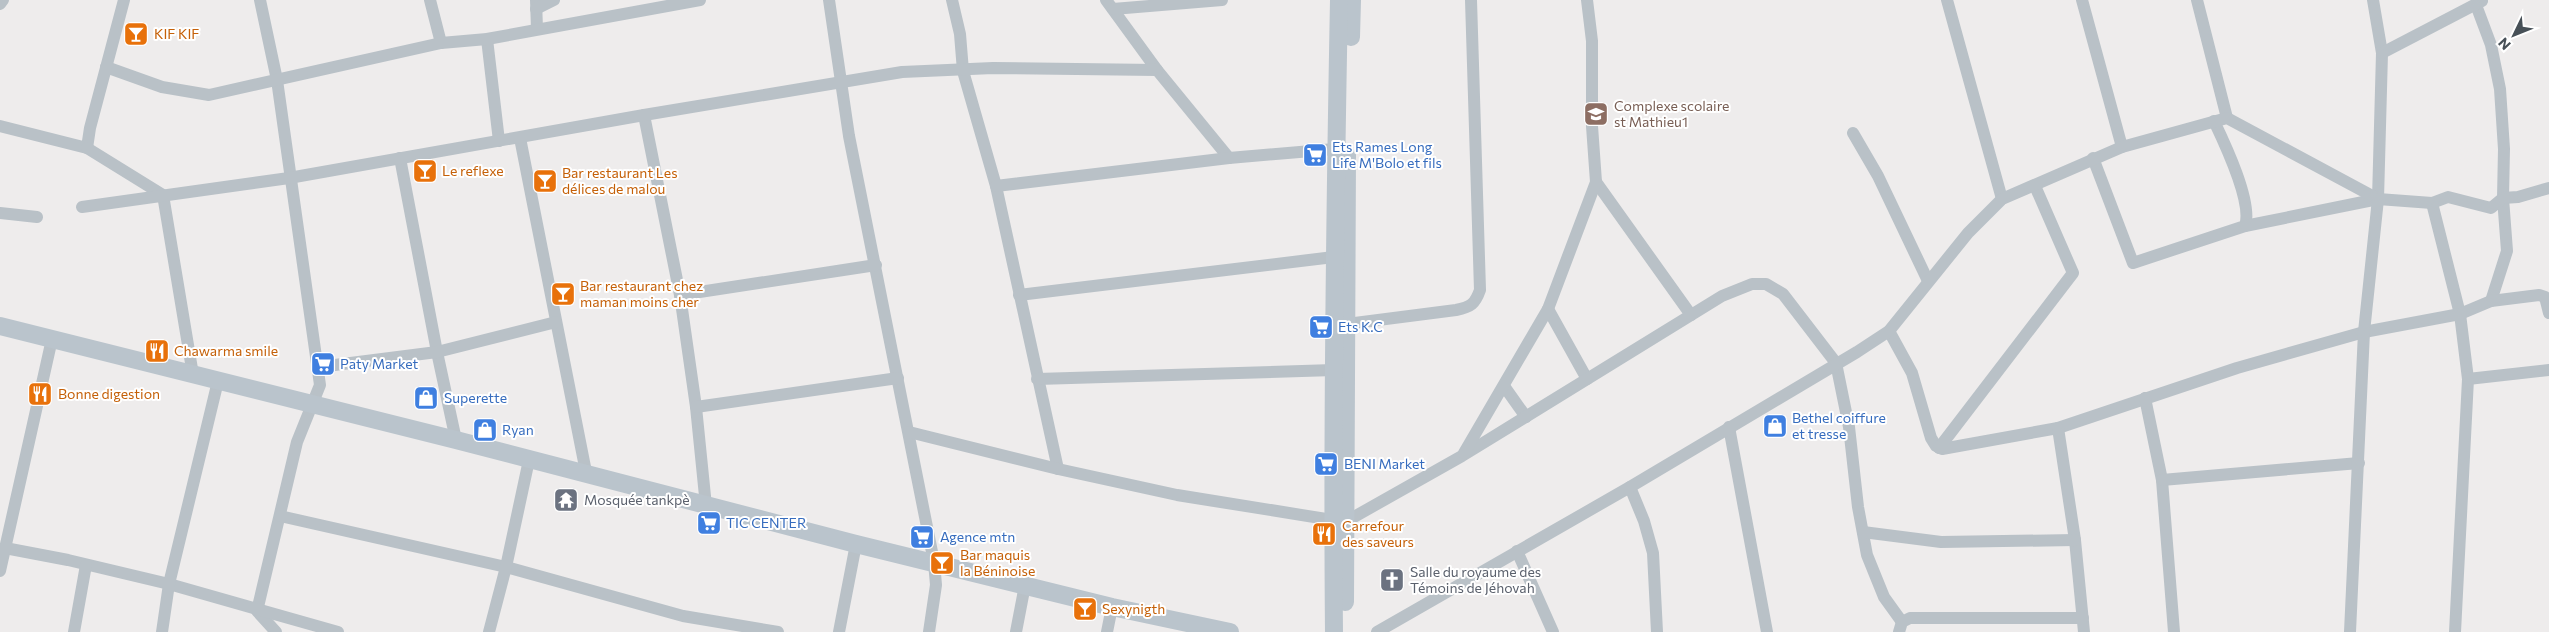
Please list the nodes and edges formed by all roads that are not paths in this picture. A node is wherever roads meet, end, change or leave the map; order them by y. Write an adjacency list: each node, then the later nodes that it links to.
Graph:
1 (3, 0): 19 (street)
2 (124, 0): 26 (street)
3 (260, 0): 29 (street)
4 (430, 0): 24 (street)
5 (554, 0): 20 (street)
6 (700, 0): 22 (street)
7 (829, 0): 30 (street)
8 (952, 0): 28 (street)
9 (1222, 0): 21 (street)
10 (1339, 0): 39 (main road)
11 (1352, 0): 57 (main road)
12 (1471, 0): 68 (street)
13 (1587, 0): 44 (street)
14 (1947, 0): 50 (street)
15 (2082, 0): 37 (street)
16 (2197, 0): 32 (street)
17 (2373, 0): 25 (street)
18 (2480, 2): 25 (street); 49 (street)
19 (0, 4)
20 (536, 5): 22 (street)
21 (1109, 5): 27 (street)
22 (537, 29): 23 (street)
23 (487, 40): 24 (street); 36 (street)
24 (441, 43): 29 (street)
25 (2382, 53): 51 (street)
26 (106, 67): 29 (street); 38 (street)
27 (1157, 70): 28 (street); 41 (street)
28 (963, 71): 30 (street); 45 (street)
29 (277, 80): 43 (street)
30 (842, 83): 31 (street); 58 (street)
31 (644, 115): 35 (street); 60 (street)
32 (2221, 119): 37 (street); 51 (street); 56 (street)
33 (0, 126): 38 (street)
34 (1852, 133): 59 (street)
35 (520, 138): 36 (street); 67 (street)
36 (499, 141): 40 (street)
37 (2122, 147): 42 (street)
38 (87, 148): 48 (street)
39 (1335, 149): 41 (street); 57 (main road)
40 (400, 158): 43 (street); 73 (street)
41 (1229, 158): 45 (street)
42 (2093, 158): 46 (street); 56 (street)
43 (289, 178): 48 (street); 75 (street)
44 (1596, 182): 63 (street); 66 (street)
45 (996, 186): 61 (street)
46 (2035, 186): 50 (street); 93 (street)
47 (2549, 188): 49 (street)
48 (163, 195): 53 (street); 78 (street)
49 (2503, 198): 52 (street); 62 (street)
50 (2002, 199): 59 (street)
51 (2378, 199): 52 (street); 56 (street); 71 (street)
52 (2432, 204): 65 (street)
53 (82, 207)
54 (0, 213): 55 (street)
55 (36, 217)
56 (2245, 226)
57 (1341, 256): 61 (street); 68 (main road); 76 (main road)
58 (876, 264): 60 (street); 79 (street)
59 (1928, 281): 70 (street)
60 (680, 295): 87 (street)
61 (1019, 295): 80 (street)
62 (2491, 302): 64 (street); 65 (street)
63 (1548, 309): 81 (street); 84 (street)
64 (2549, 313)
65 (2460, 314): 71 (street); 82 (street)
66 (1691, 315): 74 (street); 81 (street)
67 (556, 322): 73 (street); 98 (street)
68 (1347, 324): 103 (main road)
69 (0, 326): 72 (main road)
70 (1889, 331): 74 (street); 93 (street)
71 (2364, 332): 85 (street); 96 (street)
72 (52, 338): 78 (main road); 107 (street)
73 (437, 352): 75 (street); 92 (street)
74 (1836, 363): 89 (street); 104 (street)
75 (319, 367): 86 (street)
76 (1334, 370): 80 (street); 103 (main road)
77 (2549, 370): 82 (street)
78 (194, 376): 83 (main road)
79 (898, 378): 87 (street); 91 (street)
80 (1037, 379): 97 (street)
81 (1588, 379): 88 (street)
82 (2468, 379): 139 (street)
83 (218, 382): 86 (main road); 113 (street)
84 (1504, 386): 88 (street); 94 (street)
85 (2145, 398): 90 (street); 99 (street)
86 (311, 403): 92 (main road); 102 (street)
87 (696, 406): 101 (street)
88 (1526, 417): 94 (street)
89 (1729, 427): 100 (street); 135 (street)
90 (2058, 428): 93 (street); 105 (street)
91 (908, 432): 97 (street); 109 (street)
92 (456, 440): 95 (main road)
93 (1939, 448)
94 (1462, 456): 103 (street)
95 (529, 460): 98 (main road); 111 (street)
96 (2359, 462): 99 (street); 138 (street)
97 (1058, 469): 103 (street)
98 (586, 472): 101 (main road)
99 (2162, 480): 137 (street)
100 (1630, 487): 108 (street); 134 (street)
101 (706, 506): 106 (main road)
102 (280, 516): 111 (street); 116 (street)
103 (1339, 522): 130 (main road); 131 (main road)
104 (1863, 532): 105 (street); 118 (street)
105 (2075, 540): 117 (street)
106 (856, 544): 109 (main road); 125 (street)
107 (5, 548): 110 (street); 112 (street)
108 (1517, 551): 132 (street); 133 (street)
109 (934, 562): 114 (main road); 126 (street)
110 (86, 566): 113 (street); 119 (street)
111 (506, 567): 123 (street); 124 (street)
112 (0, 570)
113 (169, 584): 116 (street); 120 (street)
114 (1025, 585): 115 (main road); 127 (street)
115 (1112, 607): 128 (street); 129 (main road)
116 (257, 611): 121 (street); 122 (street)
117 (2083, 618): 118 (street); 136 (street)
118 (1901, 627)
119 (74, 632)
120 (162, 632)
121 (276, 632)
122 (338, 632)
123 (489, 632)
124 (778, 632)
125 (839, 632)
126 (930, 632)
127 (1016, 632)
128 (1108, 632)
129 (1230, 632)
130 (1334, 632)
131 (1346, 632)
132 (1377, 632)
133 (1553, 632)
134 (1658, 632)
135 (1767, 632)
136 (2084, 632)
137 (2174, 632)
138 (2350, 632)
139 (2455, 632)

